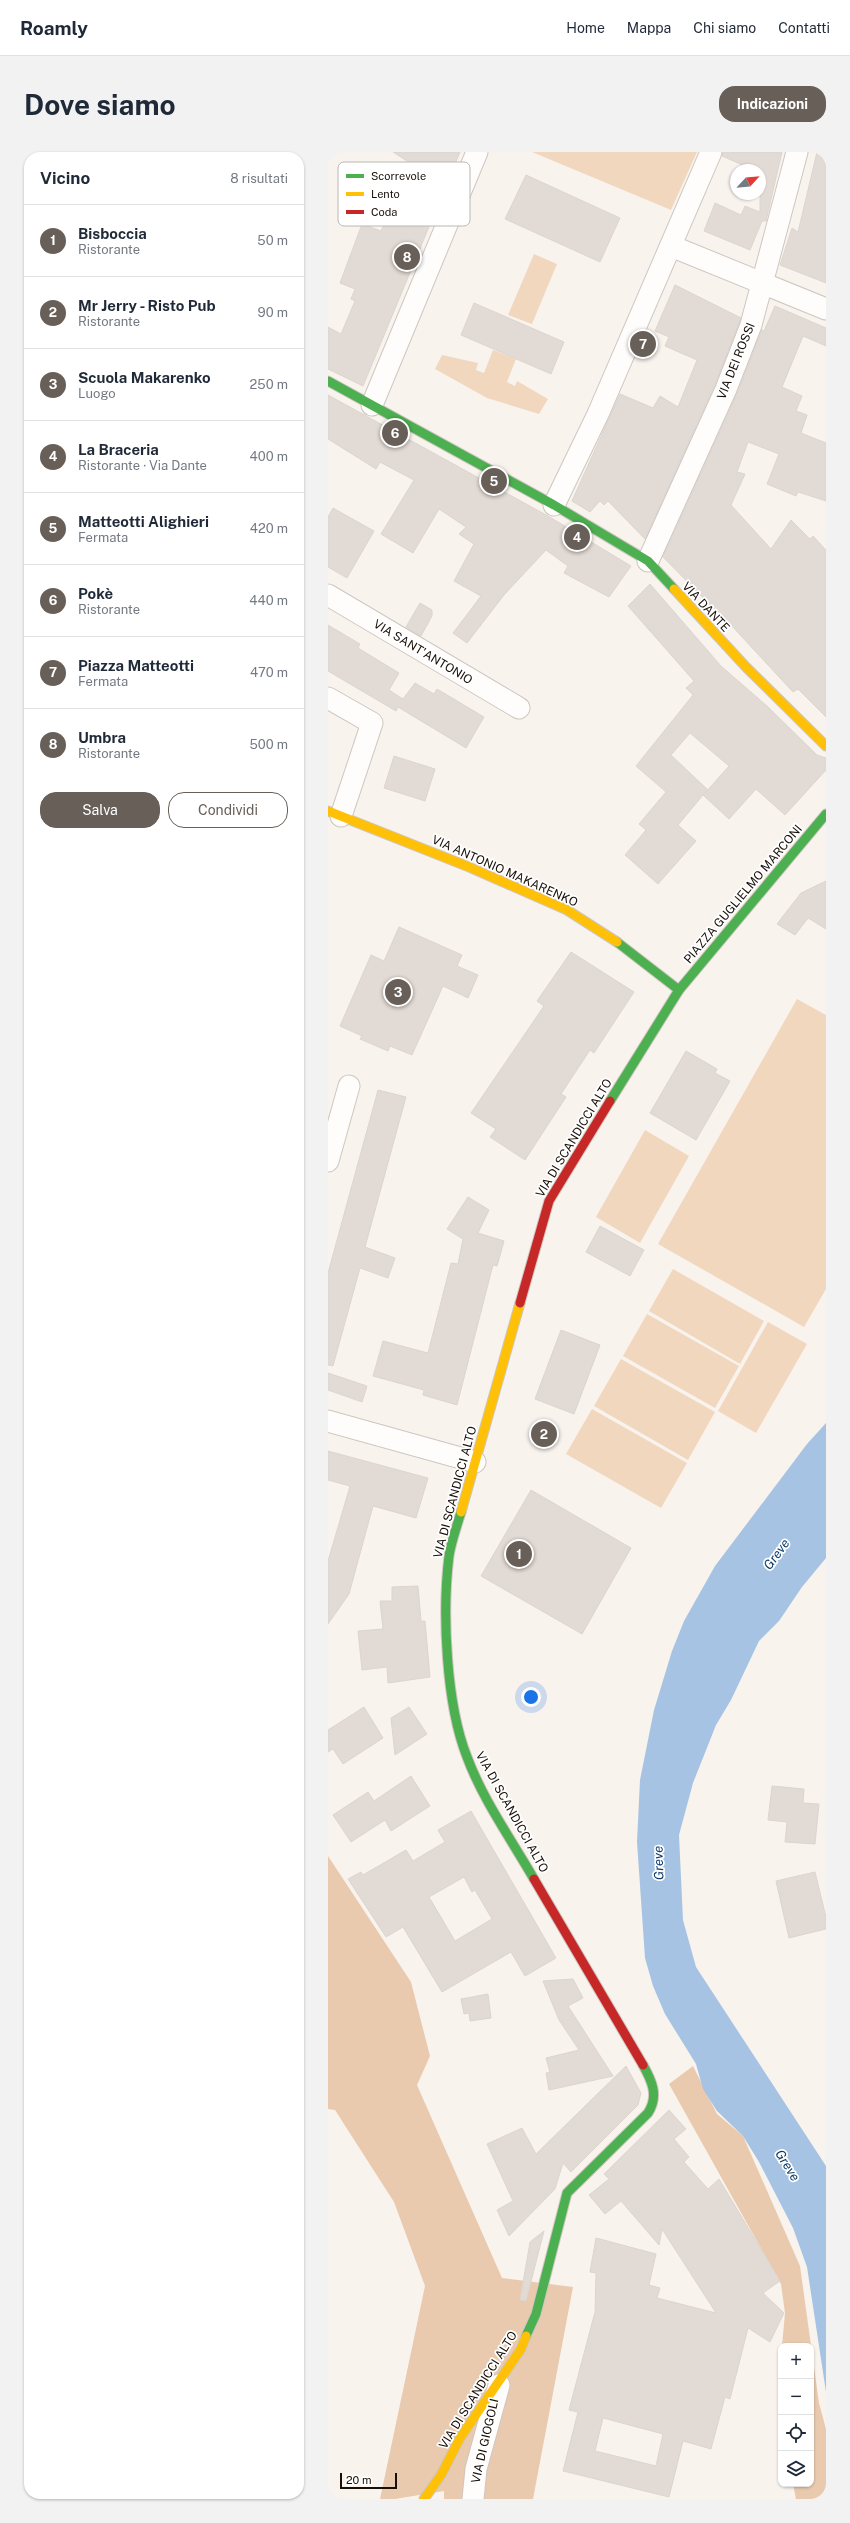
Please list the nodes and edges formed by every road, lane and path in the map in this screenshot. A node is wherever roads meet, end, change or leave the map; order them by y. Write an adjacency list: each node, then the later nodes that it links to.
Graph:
1 (711, 152): 6 (street)
2 (797, 152): 7 (street, VIA DEI ROSSI)
3 (477, 153): 4 (street)
4 (470, 170)
5 (447, 226): 10 (street)
6 (671, 246): 7 (street); 11 (street)
7 (762, 283): 8 (street); 12 (street, VIA DEI ROSSI)
8 (826, 310)
9 (328, 381): 10 (street, VIA DANTE)
10 (372, 405): 11 (street, VIA DANTE)
11 (554, 505): 12 (street, VIA DANTE)
12 (648, 561): 16 (street, VIA DANTE)
13 (328, 595): 15 (street, VIA SANT'ANTONIO)
14 (328, 698): 17 (street)
15 (519, 708)
16 (826, 746)
17 (335, 813): 19 (street, VIA ANTONIO MAKARENKO)
18 (826, 814): 19 (street, PIAZZA GUGLIELMO MARCONI)
19 (679, 990): 23 (street, VIA DI SCANDICCI ALTO)
20 (350, 1086): 21 (street)
21 (328, 1161)
22 (328, 1421): 23 (street)
23 (475, 1462): 24 (street, VIA DI SCANDICCI ALTO)
24 (499, 2384): 25 (street, VIA DI SCANDICCI ALTO); 26 (street, VIA DI GIOGOLI)
25 (424, 2499)
26 (474, 2499)

